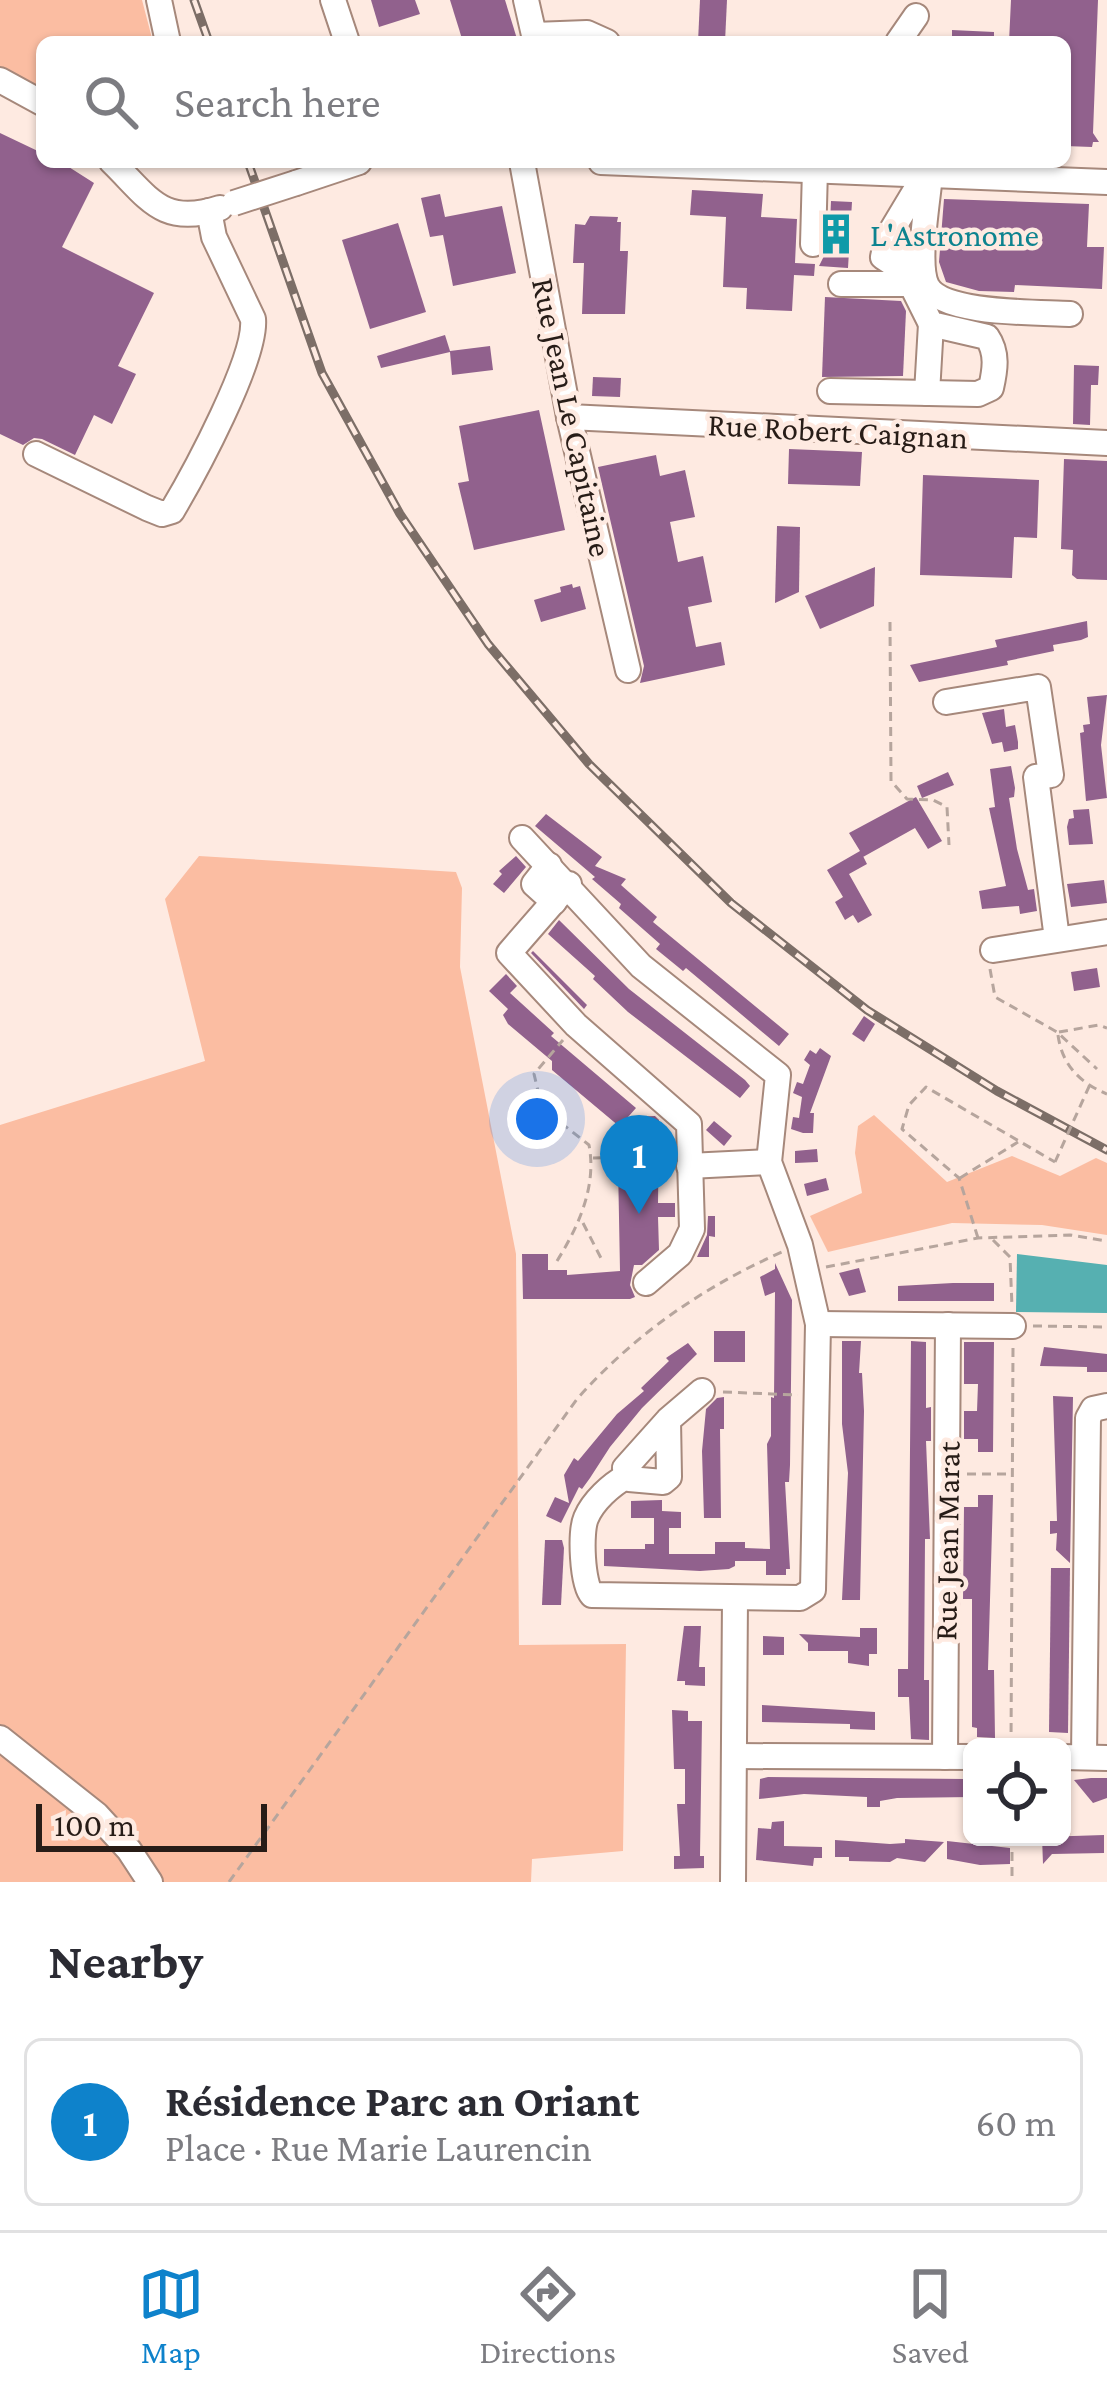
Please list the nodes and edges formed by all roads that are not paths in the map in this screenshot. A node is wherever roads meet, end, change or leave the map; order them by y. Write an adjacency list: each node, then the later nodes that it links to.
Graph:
1 (159, 0): 5 (street)
2 (333, 0): 6 (street)
3 (526, 0): 7 (street)
4 (916, 16): 8 (street)
5 (167, 36)
6 (344, 36)
7 (594, 36)
8 (902, 36)
9 (0, 80): 10 (street)
10 (36, 100)
11 (118, 168): 20 (street)
12 (340, 168): 20 (street, bridge)
13 (523, 168): 28 (street, Rue Jean Le Capitaine)
14 (785, 168): 17 (street)
15 (844, 168): 17 (street)
16 (876, 168): 18 (street)
17 (815, 169): 21 (street)
18 (920, 180): 19 (street); 22 (street); 24 (street)
19 (1107, 182)
20 (209, 212): 30 (street)
21 (813, 244)
22 (906, 273): 23 (street); 25 (street)
23 (841, 284)
24 (1070, 314)
25 (931, 324): 27 (street); 27 (street)
26 (830, 391): 27 (street)
27 (927, 393)
28 (568, 417): 29 (street, Rue Robert Caignan); 31 (street, Rue Jean Le Capitaine)
29 (1107, 443)
30 (36, 454)
31 (628, 670)
32 (946, 702): 36 (street)
33 (522, 838): 34 (street)
34 (567, 894): 38 (street); 39 (street)
35 (1107, 932): 36 (street)
36 (1057, 939): 37 (street)
37 (993, 950)
38 (689, 1161): 39 (street); 40 (street)
39 (769, 1162): 41 (street)
40 (646, 1282)
41 (818, 1324): 42 (street); 49 (street)
42 (948, 1325): 43 (street); 52 (street, Rue Jean Marat)
43 (1013, 1326)
44 (702, 1391): 46 (street)
45 (1107, 1406): 48 (street)
46 (668, 1420): 47 (street); 47 (street)
47 (627, 1476): 49 (street)
48 (1097, 1574): 54 (street)
49 (735, 1598): 51 (street)
50 (0, 1738): 55 (street)
51 (734, 1756): 52 (street); 56 (street)
52 (945, 1757): 53 (street)
53 (963, 1757)
54 (1084, 1758)
55 (150, 1882)
56 (733, 1882)

